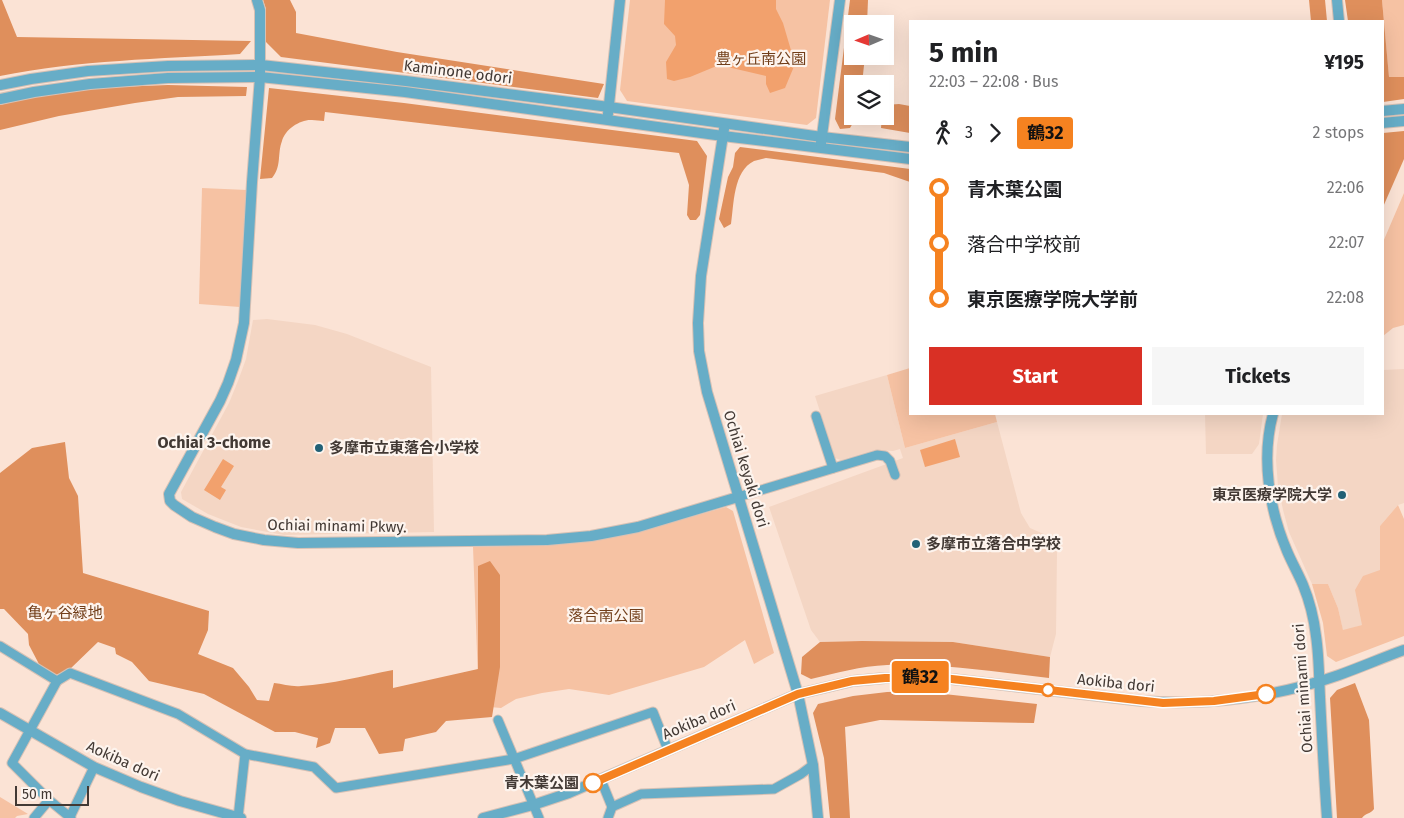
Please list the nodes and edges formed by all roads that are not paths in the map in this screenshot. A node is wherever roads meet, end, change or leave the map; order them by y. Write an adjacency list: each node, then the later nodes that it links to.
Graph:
1 (257, 0): 6 (street)
2 (620, 0): 10 (street)
3 (840, 0): 18 (street)
4 (1337, 0): 5 (street)
5 (1340, 20)
6 (260, 65): 7 (street); 8 (street, Kaminone odori); 10 (street, Kaminone odori)
7 (260, 77): 9 (street, Kaminone odori); 13 (street, Kaminone odori); 26 (street, Ochiai minami Pkwy.)
8 (0, 85)
9 (0, 98)
10 (608, 107): 13 (street); 15 (street, Kaminone odori)
11 (1404, 109): 12 (street)
12 (1384, 111)
13 (607, 120): 17 (street, Kaminone odori)
14 (1404, 121): 16 (street)
15 (724, 124): 17 (street, Ochiai keyaki dori); 18 (street, Kaminone odori)
16 (1384, 124)
17 (723, 136): 20 (street, Kaminone odori); 26 (street, Ochiai keyaki dori)
18 (822, 137): 19 (street, Kaminone odori); 20 (street)
19 (909, 147)
20 (820, 148): 21 (street, Kaminone odori)
21 (909, 159)
22 (1273, 415): 30 (street, Ochiai minami dori)
23 (816, 416): 24 (street)
24 (833, 468): 25 (street); 26 (street)
25 (895, 476)
26 (738, 497): 31 (street, Ochiai keyaki dori)
27 (0, 646): 29 (street)
28 (1404, 650): 30 (street, Aokiba dori)
29 (57, 681): 34 (street); 36 (street)
30 (1319, 681): 31 (street, Aokiba dori); 51 (street, Ochiai minami dori)
31 (798, 694): 35 (street, Aokiba dori); 38 (street, Ochiai keyaki dori)
32 (0, 713): 34 (street, Aokiba dori)
33 (498, 720): 37 (street)
34 (30, 730): 39 (street, Aokiba dori); 41 (street)
35 (668, 750): 37 (street); 40 (street, Aokiba dori)
36 (246, 754): 37 (street); 46 (street)
37 (514, 759): 42 (street)
38 (813, 765): 43 (street); 50 (street, Ochiai keyaki dori)
39 (94, 767): 45 (street); 46 (street, Aokiba dori)
40 (601, 780): 42 (street, Aokiba dori); 43 (street)
41 (49, 800): 44 (street); 45 (street)
42 (533, 805): 47 (street, Aokiba dori); 48 (street)
43 (612, 807): 49 (street)
44 (34, 818)
45 (70, 818)
46 (239, 818)
47 (483, 818)
48 (539, 818)
49 (608, 818)
50 (818, 818)
51 (1327, 818)

